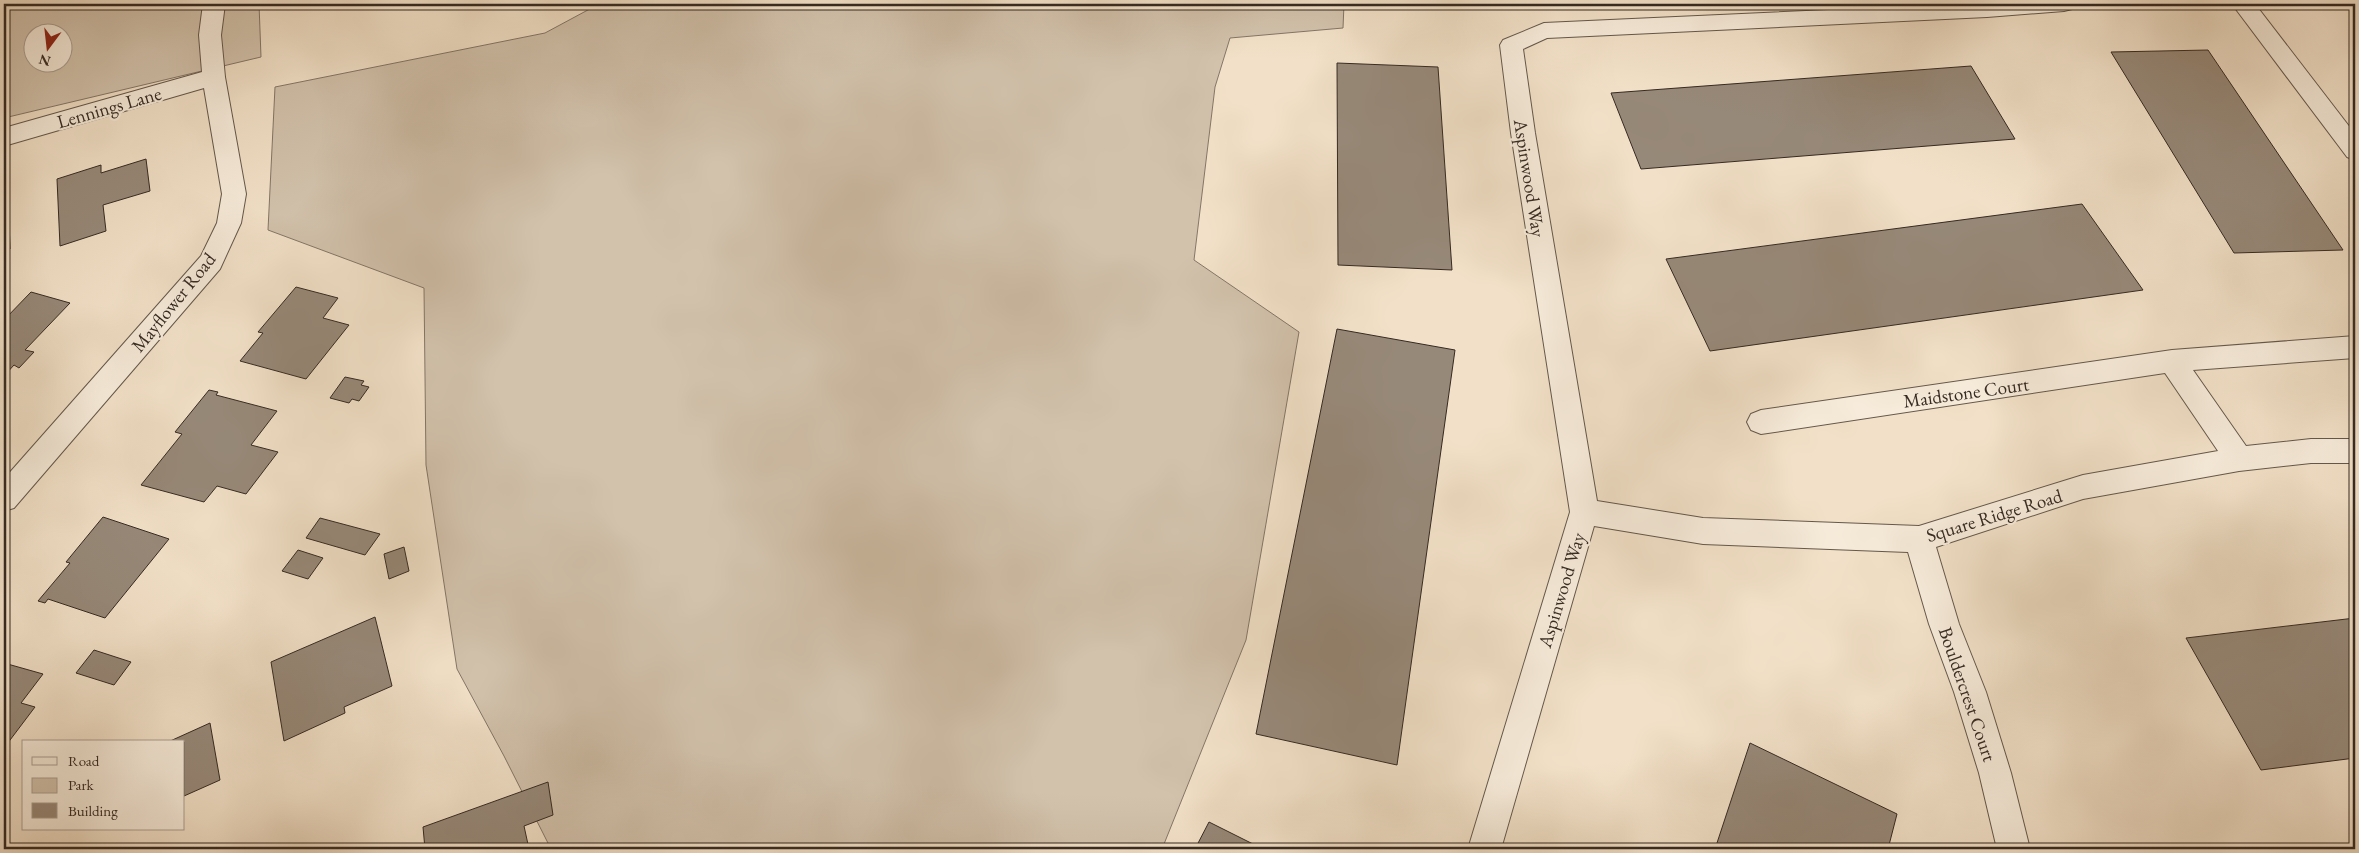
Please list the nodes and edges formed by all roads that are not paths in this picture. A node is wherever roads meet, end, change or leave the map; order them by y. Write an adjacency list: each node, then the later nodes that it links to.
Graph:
1 (214, 4): 4 (street, Mayflower Road)
2 (2064, 4): 15 (street, Aspinwood Way)
3 (2243, 4): 6 (street)
4 (214, 77): 5 (street, Lennings Lane); 14 (street, Mayflower Road)
5 (4, 137)
6 (2355, 151)
7 (2355, 347): 8 (street, Maidstone Court)
8 (2172, 361): 9 (street, Maidstone Court); 13 (street)
9 (1761, 422)
10 (2355, 436): 11 (street, Square Ridge Road)
11 (2311, 451): 12 (street, Square Ridge Road); 13 (street, Square Ridge Road)
12 (2355, 451)
13 (2239, 459): 16 (street, Square Ridge Road)
14 (4, 499)
15 (1584, 512): 16 (street, Square Ridge Road); 17 (street, Aspinwood Way)
16 (1920, 539): 18 (street, Bouldercrest Court)
17 (1484, 849)
18 (2014, 849)

